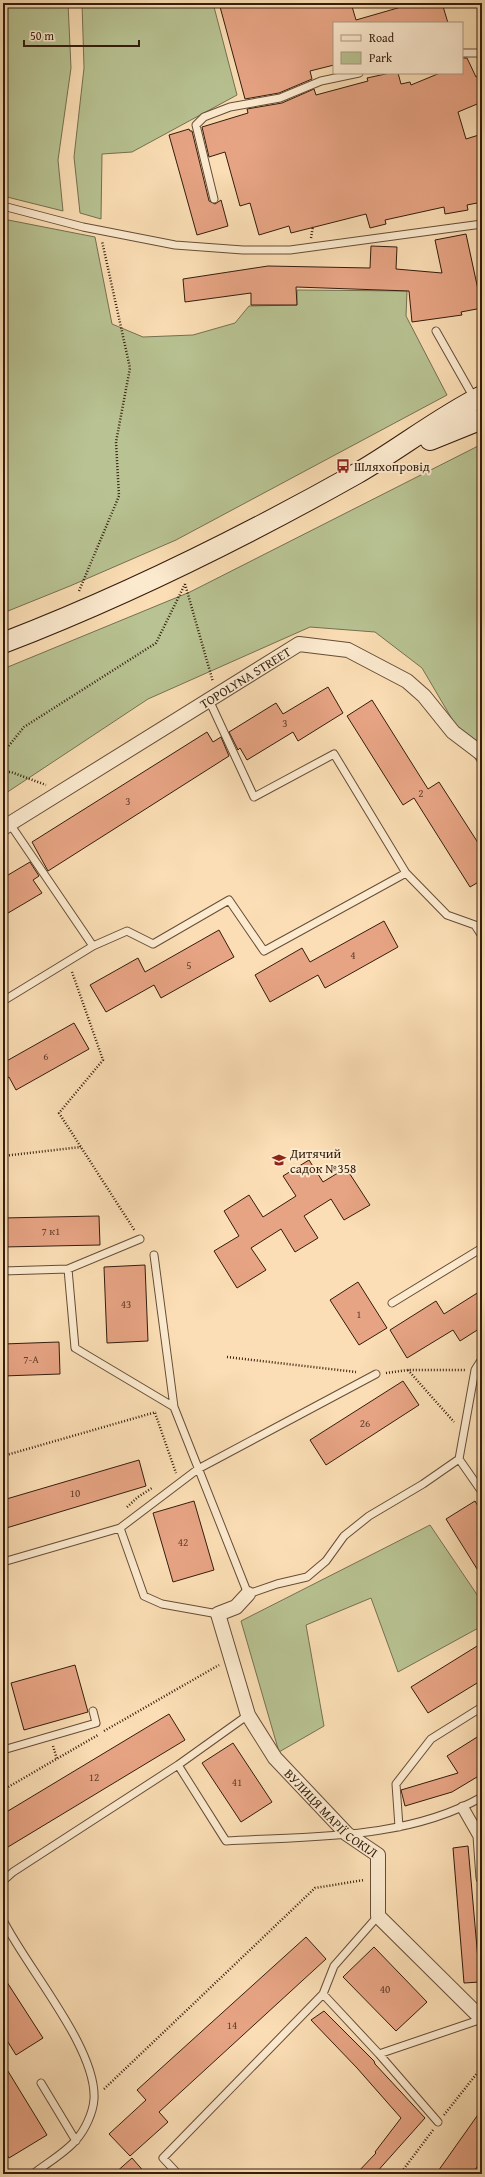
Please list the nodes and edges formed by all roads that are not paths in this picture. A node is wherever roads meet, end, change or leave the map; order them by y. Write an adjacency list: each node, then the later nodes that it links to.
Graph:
1 (463, 53): 2 (lane)
2 (482, 53)
3 (354, 74): 4 (lane)
4 (214, 199)
5 (3, 206): 6 (lane)
6 (482, 224)
7 (436, 331): 8 (lane)
8 (478, 398): 10 (main road)
9 (482, 418): 10 (main road)
10 (376, 462): 11 (main road)
11 (3, 643)
12 (213, 698): 13 (street, TOPOLYNA STREET); 14 (street, TOPOLYNA STREET); 15 (lane)
13 (482, 754)
14 (6, 826): 17 (lane)
15 (406, 873): 16 (lane); 17 (lane)
16 (482, 936)
17 (93, 946): 18 (lane)
18 (3, 1001)
19 (140, 1239): 22 (lane)
20 (482, 1248): 24 (lane)
21 (154, 1255): 27 (lane)
22 (68, 1269): 23 (lane); 27 (lane)
23 (3, 1271)
24 (392, 1303)
25 (482, 1359): 28 (lane)
26 (376, 1374): 29 (lane)
27 (174, 1407): 29 (lane)
28 (459, 1459): 30 (lane); 33 (lane)
29 (198, 1469): 31 (lane); 33 (lane)
30 (482, 1492)
31 (120, 1528): 32 (lane); 34 (lane)
32 (3, 1562)
33 (248, 1594): 34 (street)
34 (218, 1614): 37 (street, ВУЛИЦЯ МАРІЇ СОКІЛ)
35 (482, 1707): 42 (lane)
36 (93, 1711): 38 (lane)
37 (248, 1715): 39 (lane); 43 (street, ВУЛИЦЯ МАРІЇ СОКІЛ)
38 (3, 1750)
39 (178, 1764): 43 (lane); 45 (lane)
40 (482, 1797): 41 (lane)
41 (463, 1808): 42 (lane); 44 (street)
42 (399, 1827): 43 (lane)
43 (347, 1834): 46 (street, ВУЛИЦЯ МАРІЇ СОКІЛ)
44 (482, 1878)
45 (3, 1881)
46 (378, 1916): 48 (lane); 50 (street)
47 (3, 1920): 54 (lane)
48 (323, 1994): 51 (lane); 56 (lane)
49 (482, 2015): 50 (lane)
50 (482, 2019): 51 (lane)
51 (379, 2054): 53 (lane)
52 (41, 2083): 54 (lane)
53 (438, 2122)
54 (76, 2141): 55 (lane)
55 (33, 2174)
56 (178, 2174)

